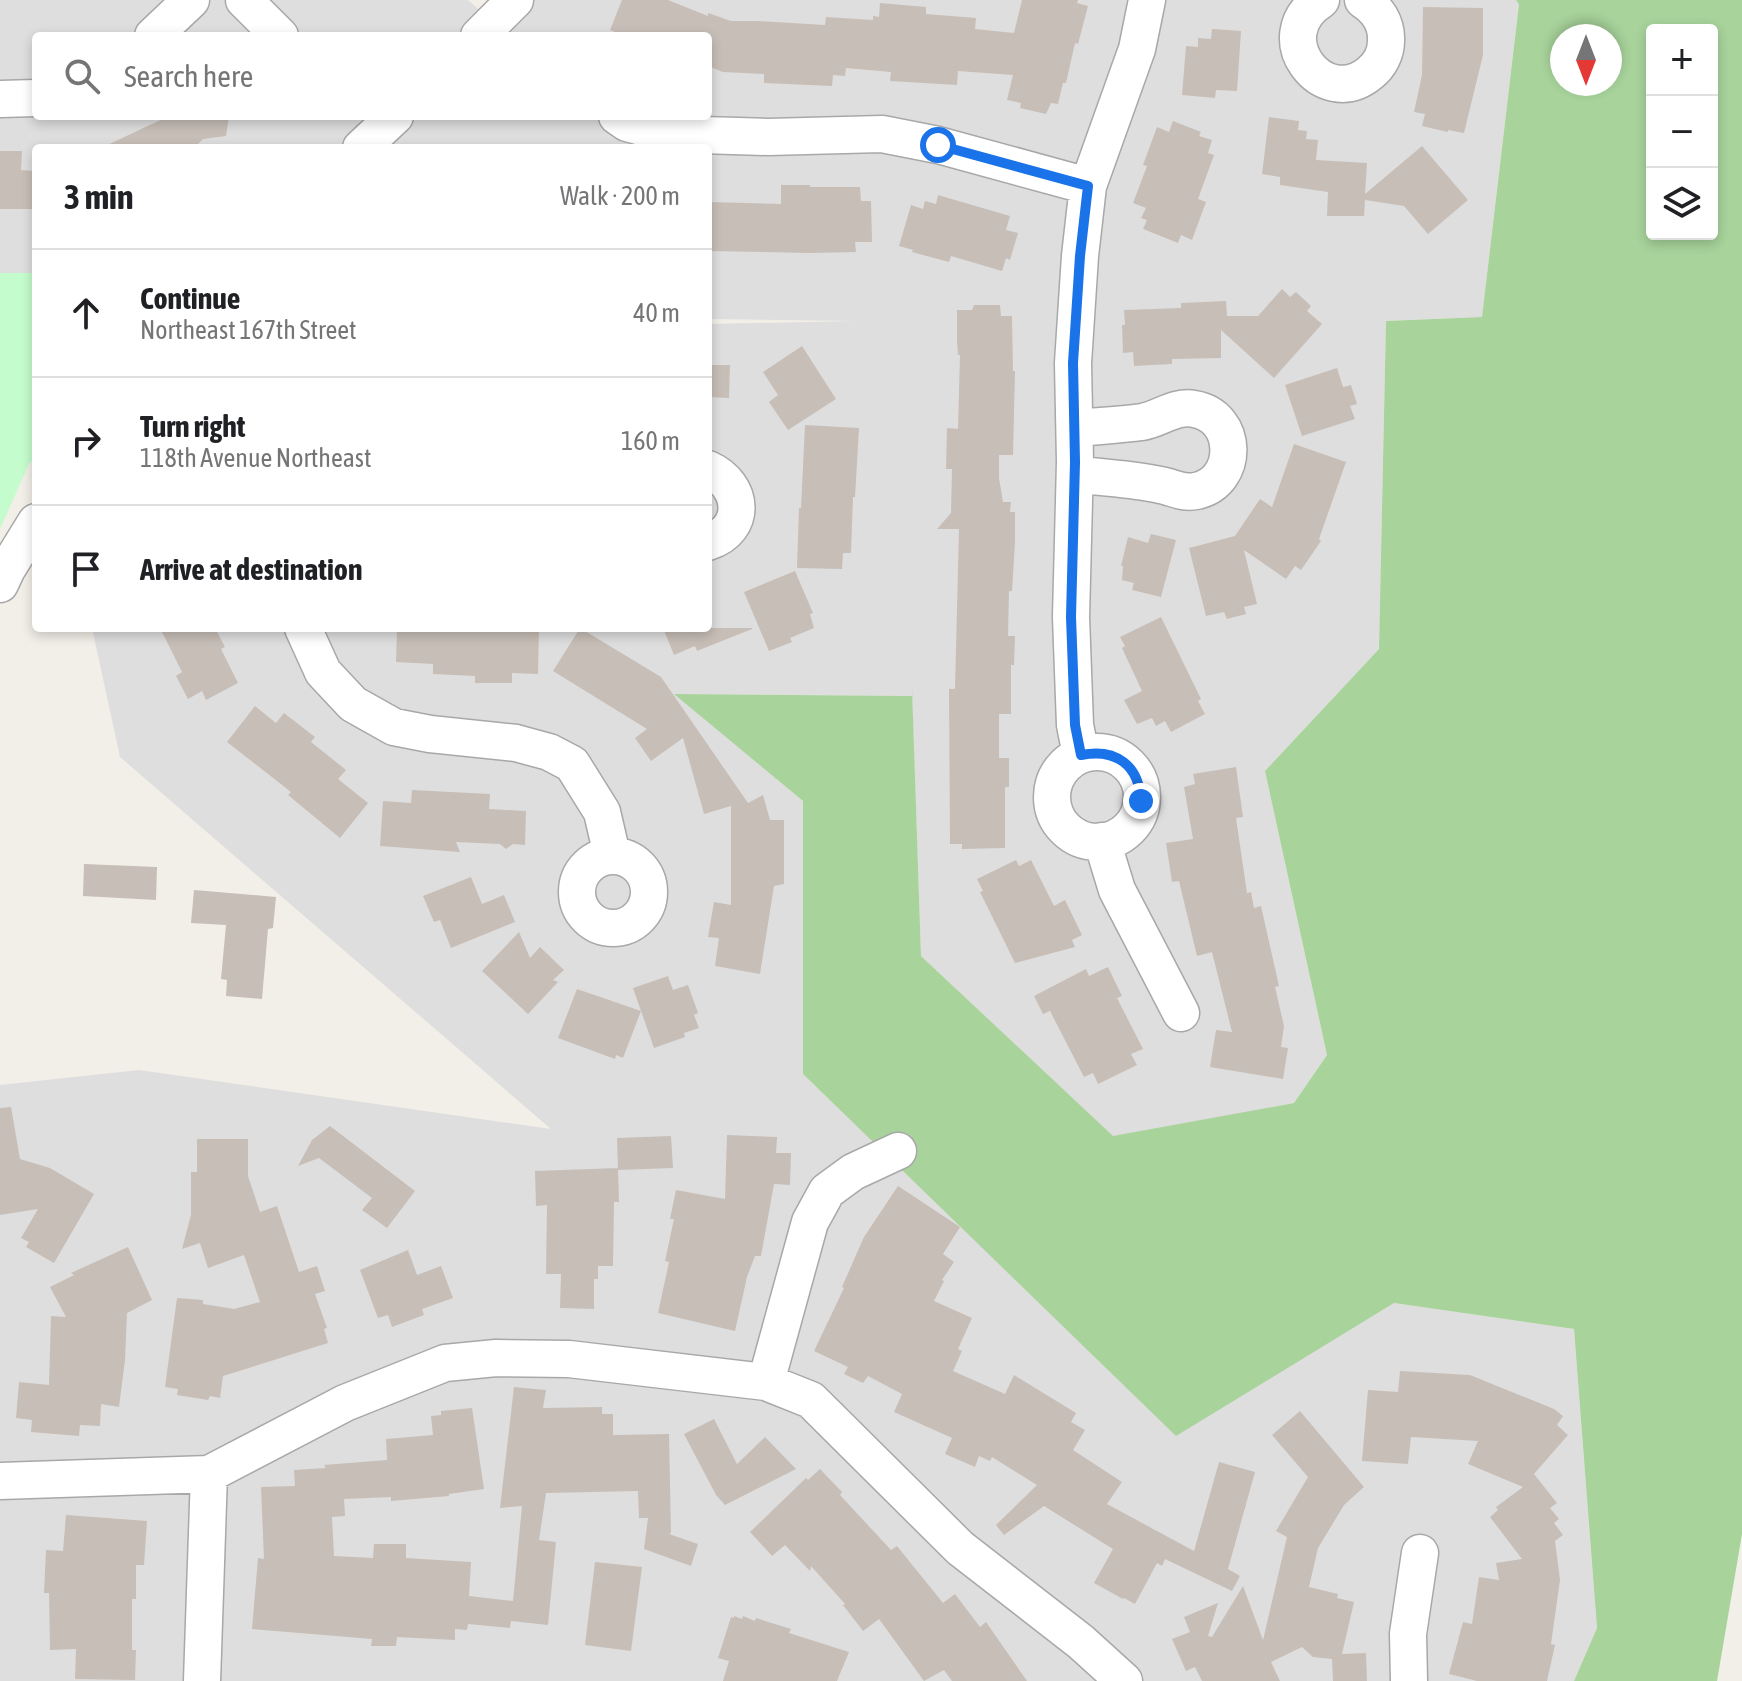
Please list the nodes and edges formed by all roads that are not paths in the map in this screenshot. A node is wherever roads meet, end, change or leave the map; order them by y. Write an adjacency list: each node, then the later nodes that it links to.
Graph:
1 (191, 0): 6 (street)
2 (244, 0): 7 (street)
3 (1147, 0): 11 (street)
4 (1363, 0): 5 (street)
5 (1307, 3)
6 (157, 32)
7 (276, 32)
8 (32, 98): 9 (street)
9 (0, 99)
10 (623, 120): 11 (street)
11 (1088, 186): 12 (street)
12 (1075, 428): 14 (street); 14 (street)
13 (712, 471): 16 (street)
14 (1075, 474): 19 (street)
15 (32, 528): 17 (street)
16 (712, 540)
17 (0, 584)
18 (305, 632): 21 (street)
19 (1081, 755): 20 (street); 20 (street)
20 (1102, 841): 22 (street)
21 (612, 855)
22 (1181, 1013)
23 (898, 1151): 24 (street)
24 (766, 1382): 25 (street); 29 (street)
25 (209, 1474): 26 (street); 28 (street)
26 (0, 1481)
27 (1420, 1553): 30 (street)
28 (202, 1681)
29 (1124, 1681)
30 (1409, 1681)

